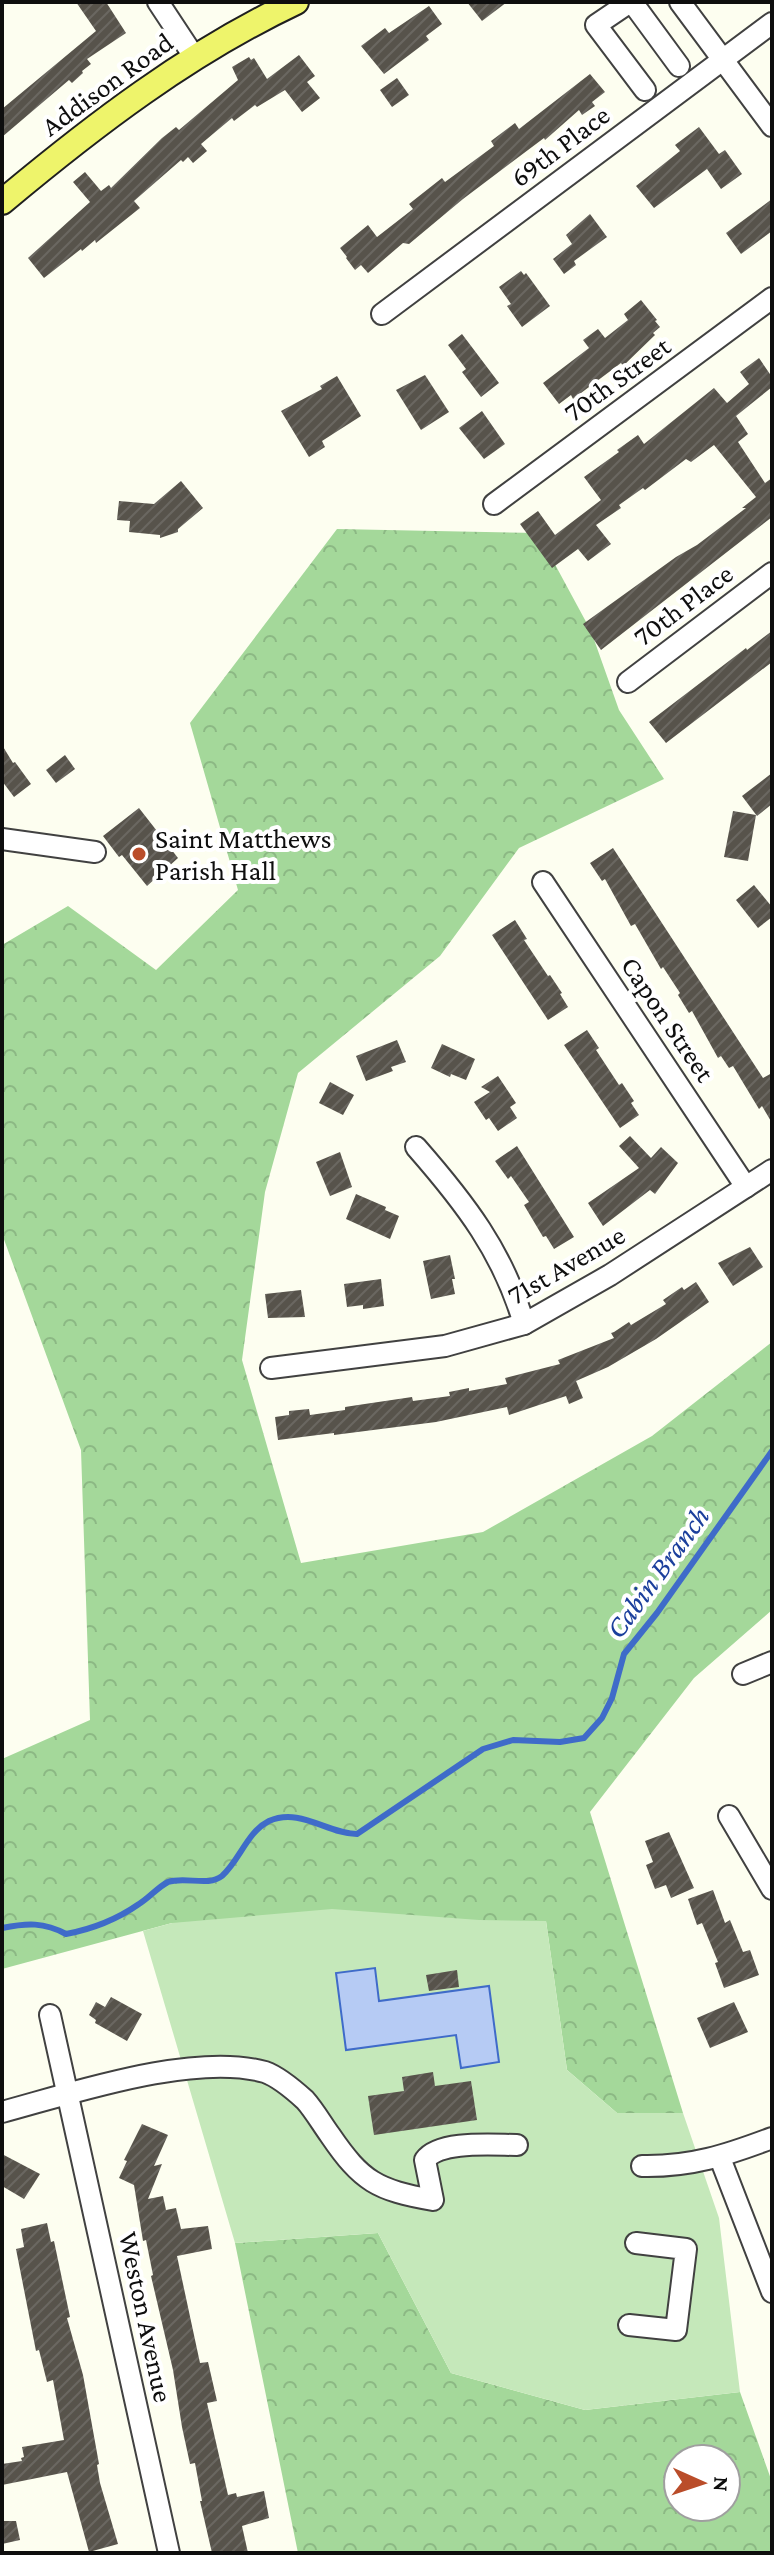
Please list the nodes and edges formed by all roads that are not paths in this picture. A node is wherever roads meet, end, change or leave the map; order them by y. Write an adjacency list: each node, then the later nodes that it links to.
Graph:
1 (158, 2): 6 (street)
2 (296, 2): 6 (main road, Addison Road)
3 (631, 2): 8 (street); 9 (street)
4 (680, 2): 7 (street)
5 (772, 23): 7 (street, 69th Place)
6 (195, 58): 11 (main road, Addison Road)
7 (723, 60): 10 (street); 13 (street, 69th Place)
8 (679, 66)
9 (645, 90)
10 (772, 126)
11 (2, 202)
12 (772, 298): 14 (street, 70th Street)
13 (382, 314)
14 (494, 504)
15 (772, 573): 16 (street, 70th Place)
16 (628, 682)
17 (2, 839): 18 (street)
18 (95, 852)
19 (543, 882): 22 (street, Capon Street)
20 (416, 1147): 23 (street)
21 (772, 1170): 22 (street, 71st Avenue)
22 (746, 1187): 23 (street, 71st Avenue)
23 (524, 1324): 24 (street, 71st Avenue)
24 (271, 1368)
25 (772, 1662): 26 (street)
26 (743, 1674)
27 (729, 1816): 28 (street)
28 (772, 1889)
29 (50, 2015): 30 (street, Weston Avenue)
30 (68, 2093): 31 (street); 33 (street); 39 (street, Weston Avenue)
31 (2, 2112)
32 (772, 2138): 34 (street)
33 (517, 2145)
34 (720, 2158): 35 (street); 37 (street)
35 (642, 2166)
36 (636, 2243): 38 (street)
37 (772, 2292)
38 (629, 2325)
39 (169, 2553)

